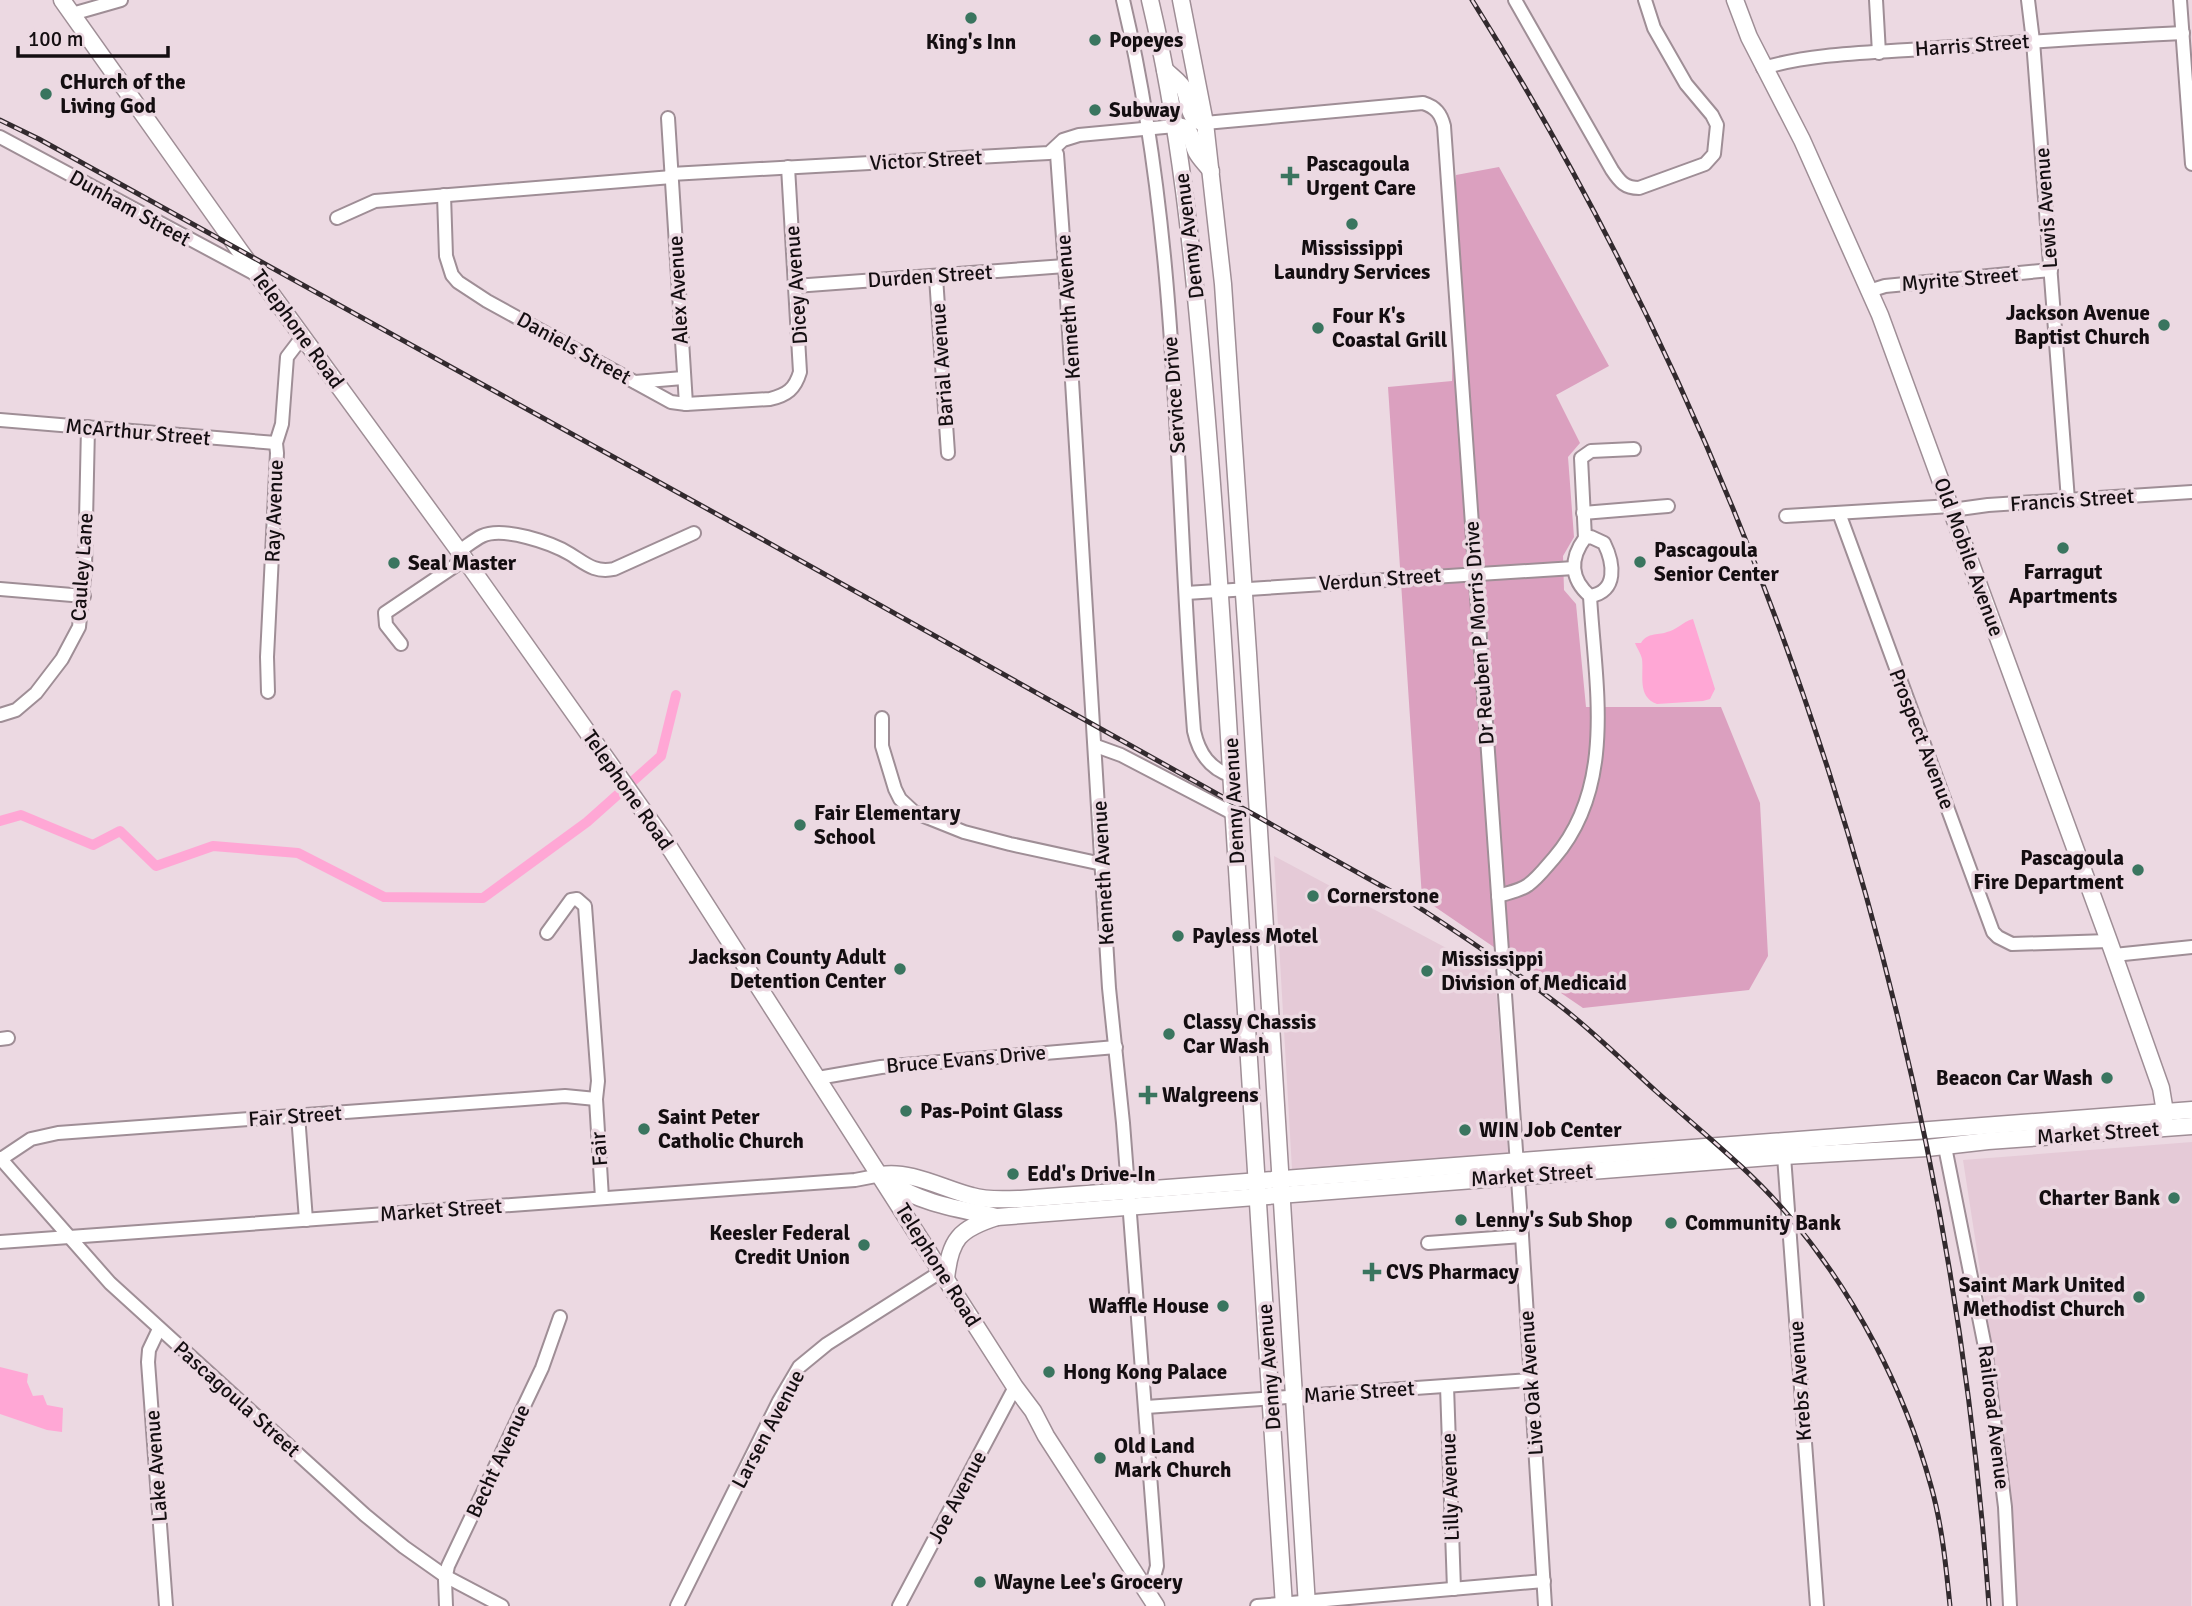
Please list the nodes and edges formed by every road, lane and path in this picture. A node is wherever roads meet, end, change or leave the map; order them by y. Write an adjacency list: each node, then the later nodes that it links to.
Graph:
1 (61, 0): 12 (main road, Telephone Road)
2 (121, 0): 12 (street)
3 (1123, 0): 21 (street, Service Drive)
4 (1150, 0): 17 (main road, Denny Avenue)
5 (1181, 0): 19 (main road, Denny Avenue)
6 (1515, 0): 7 (street)
7 (1645, 0)
8 (1735, 0): 16 (main road, Old Mobile Avenue)
9 (1876, 0): 15 (street)
10 (2028, 0): 14 (street, Lewis Avenue)
11 (2180, 0): 13 (street)
12 (72, 14): 32 (main road, Telephone Road)
13 (2183, 33): 14 (street, Harris Street); 24 (street)
14 (2034, 41): 15 (street, Harris Street); 31 (street, Lewis Avenue)
15 (1879, 53): 16 (street, Harris Street)
16 (1763, 68): 35 (main road, Old Mobile Avenue)
17 (1165, 70): 19 (main road); 20 (main road, Denny Avenue)
18 (668, 118): 27 (street, Alex Avenue)
19 (1205, 123): 26 (main road, Denny Avenue); 57 (street, Dr Reuben P Morris Drive)
20 (1175, 126): 21 (street, Victor Street); 26 (main road); 60 (main road, Denny Avenue)
21 (1149, 128): 23 (street, Victor Street); 61 (street, Service Drive)
22 (0, 137): 32 (street, Dunham Street)
23 (1054, 150): 25 (street, Victor Street); 30 (street, Kenneth Avenue)
24 (2192, 164)
25 (788, 167): 27 (street, Victor Street); 34 (street, Dicey Avenue)
26 (1212, 171): 59 (main road, Denny Avenue)
27 (671, 176): 28 (street, Victor Street); 37 (street, Alex Avenue)
28 (444, 195): 29 (street, Victor Street); 38 (street, Daniels Street)
29 (337, 218)
30 (1065, 266): 33 (street, Durden Street); 68 (street, Kenneth Avenue)
31 (2051, 270): 35 (street, Myrite Street); 47 (street, Lewis Avenue)
32 (260, 277): 36 (main road, Telephone Road)
33 (936, 277): 34 (street, Durden Street); 45 (street, Barial Avenue)
34 (795, 286): 39 (street, Dicey Avenue)
35 (1869, 290): 49 (main road, Old Mobile Avenue)
36 (303, 336): 43 (street, Ray Avenue); 55 (main road, Telephone Road)
37 (683, 378): 38 (street); 40 (street, Alex Avenue)
38 (635, 382): 40 (street, Daniels Street)
39 (783, 396): 40 (street, Daniels Street)
40 (685, 404)
41 (0, 420): 42 (street, McArthur Street)
42 (88, 427): 43 (street, McArthur Street); 62 (street, Cauley Lane)
43 (276, 443): 65 (street, Ray Avenue)
44 (1634, 449): 50 (street)
45 (948, 453)
46 (2192, 492): 47 (street, Francis Street)
47 (2068, 500): 49 (street, Francis Street)
48 (1668, 506): 50 (street)
49 (1951, 508): 51 (street, Francis Street); 75 (main road, Old Mobile Avenue)
50 (1583, 513): 54 (street)
51 (1839, 513): 52 (street, Francis Street); 75 (street, Prospect Avenue)
52 (1786, 516)
53 (694, 533): 55 (street)
54 (1585, 538): 56 (street); 63 (street)
55 (462, 555): 64 (street); 77 (main road, Telephone Road)
56 (1574, 568): 57 (street, Verdun Street); 63 (street)
57 (1475, 573): 59 (street, Verdun Street); 72 (street, Dr Reuben P Morris Drive)
58 (0, 589): 62 (street)
59 (1244, 589): 60 (street, Verdun Street); 89 (main road, Denny Avenue)
60 (1221, 590): 61 (street, Verdun Street); 69 (main road, Denny Avenue)
61 (1186, 593): 69 (street, Service Drive)
62 (84, 596): 66 (street, Cauley Lane)
63 (1590, 596): 72 (street)
64 (401, 644)
65 (268, 692)
66 (0, 715)
67 (882, 718): 71 (street)
68 (1096, 746): 70 (street); 71 (street, Kenneth Avenue)
69 (1232, 776): 70 (main road, Denny Avenue)
70 (1234, 814): 90 (main road, Denny Avenue)
71 (1102, 864): 76 (street, Kenneth Avenue)
72 (1498, 896): 87 (street, Dr Reuben P Morris Drive)
73 (547, 933): 78 (street, Fair)
74 (2192, 947): 75 (street)
75 (2112, 948): 80 (main road, Old Mobile Avenue)
76 (1116, 1047): 77 (street, Bruce Evans Drive); 92 (street, Kenneth Avenue)
77 (818, 1078): 88 (main road, Telephone Road)
78 (596, 1099): 81 (street, Fair Street); 91 (street, Fair)
79 (2192, 1110): 80 (main road, Market Street)
80 (2165, 1112): 83 (main road, Old Mobile Avenue); 87 (main road, Market Street)
81 (298, 1115): 86 (street, Fair Street); 94 (street)
82 (2192, 1126): 83 (main road, Market Street)
83 (2162, 1128): 84 (main road, Market Street)
84 (1945, 1147): 85 (main road, Market Street); 122 (street, Railroad Avenue)
85 (1784, 1156): 87 (main road, Market Street); 121 (street, Krebs Avenue)
86 (0, 1159): 96 (street, Pascagoula Street)
87 (1517, 1168): 89 (main road, Market Street); 95 (street, Live Oak Avenue)
88 (881, 1175): 91 (street, Market Street); 92 (main road, Market Street); 93 (main road, Market Street); 99 (main road, Telephone Road)
89 (1280, 1187): 90 (main road, Market Street); 105 (main road, Denny Avenue)
90 (1257, 1189): 92 (main road, Market Street); 106 (main road, Denny Avenue)
91 (602, 1198): 94 (street, Market Street)
92 (1129, 1200): 93 (main road, Market Street); 107 (street, Kenneth Avenue)
93 (997, 1217): 99 (main road)
94 (306, 1220): 96 (street, Market Street)
95 (1522, 1236): 98 (street); 102 (street, Live Oak Avenue)
96 (68, 1238): 97 (street, Market Street); 101 (street, Pascagoula Street)
97 (0, 1242)
98 (1428, 1243)
99 (944, 1275): 104 (main road, Telephone Road); 117 (street, Larsen Avenue)
100 (560, 1317): 108 (street, Becht Avenue)
101 (159, 1329): 108 (street, Pascagoula Street); 114 (street, Lake Avenue)
102 (1531, 1380): 103 (street, Marie Street); 109 (street, Live Oak Avenue)
103 (1447, 1386): 105 (street, Marie Street); 110 (street, Lilly Avenue)
104 (1015, 1387): 111 (main road, Telephone Road); 118 (street, Joe Avenue)
105 (1293, 1397): 106 (street, Marie Street); 112 (main road, Denny Avenue)
106 (1271, 1398): 107 (street, Marie Street); 113 (main road, Denny Avenue)
107 (1146, 1407): 111 (street, Kenneth Avenue)
108 (445, 1576): 115 (street, Becht Avenue); 116 (street, Pascagoula Street)
109 (1544, 1581): 110 (street); 120 (street, Live Oak Avenue)
110 (1454, 1588): 112 (street)
111 (1153, 1600)
112 (1307, 1604): 113 (street)
113 (1284, 1605): 119 (street)
114 (166, 1606)
115 (446, 1606)
116 (502, 1606)
117 (677, 1606)
118 (899, 1606)
119 (1257, 1606)
120 (1545, 1606)
121 (1817, 1606)
122 (2010, 1606)

